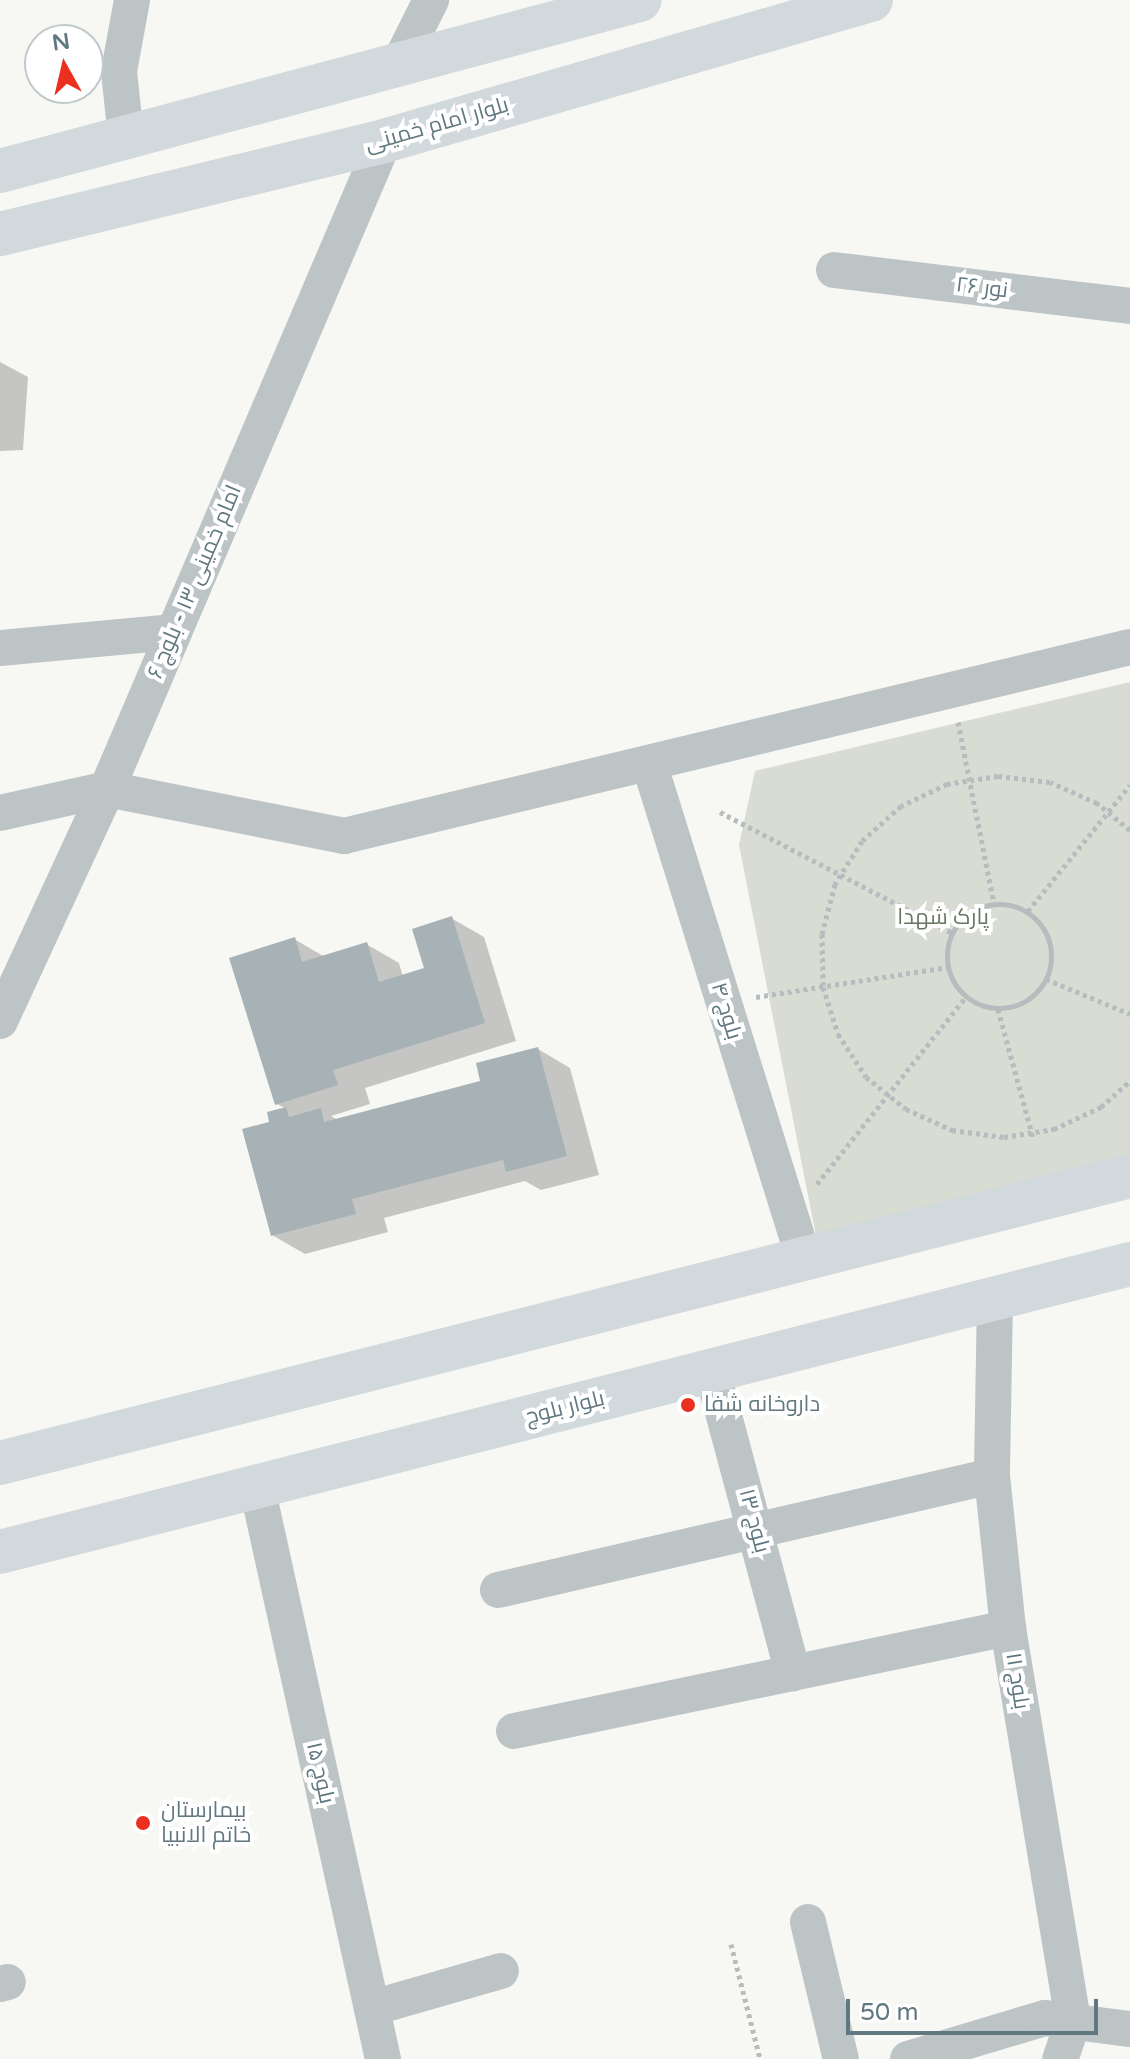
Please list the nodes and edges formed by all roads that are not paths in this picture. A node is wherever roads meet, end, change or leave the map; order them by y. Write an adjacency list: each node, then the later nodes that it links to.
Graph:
1 (132, 0): 6 (street)
2 (431, 0): 5 (street)
3 (640, 0): 5 (main road)
4 (871, 0): 7 (main road, بلوار امام خمینی)
5 (399, 64): 6 (main road)
6 (126, 138): 8 (main road)
7 (384, 141): 9 (main road, بلوار امام خمینی); 12 (street, امام خمینی ۱۳ - بلوچ ۶)
8 (0, 171)
9 (0, 234)
10 (834, 270): 11 (street, نور ۲۶)
11 (1130, 306)
12 (174, 632): 14 (street); 16 (street, امام خمینی ۱۳ - بلوچ ۶)
13 (1130, 647): 15 (street)
14 (0, 648)
15 (649, 763): 16 (street); 20 (street, بلوچ ۴)
16 (107, 789): 17 (street); 18 (street, امام خمینی ۱۳ - بلوچ ۶)
17 (0, 813)
18 (0, 1021)
19 (1130, 1176): 20 (main road)
20 (804, 1259): 24 (main road)
21 (1130, 1264): 22 (main road, بلوار بلوچ)
22 (995, 1298): 23 (main road, بلوار بلوچ); 25 (street, بلوچ ۱۱)
23 (712, 1371): 26 (main road, بلوار بلوچ); 27 (street, بلوچ ۱۳)
24 (0, 1463)
25 (992, 1476): 27 (street); 30 (street, بلوچ ۱۱)
26 (257, 1487): 28 (main road, بلوار بلوچ); 35 (street, بلوچ ۱۵)
27 (757, 1530): 29 (street); 31 (street, بلوچ ۱۳)
28 (0, 1552)
29 (498, 1590)
30 (1008, 1628): 31 (street); 36 (street, بلوچ ۱۱)
31 (793, 1673): 32 (street)
32 (514, 1731)
33 (808, 1922): 39 (street)
34 (501, 1971): 35 (street)
35 (372, 2008): 38 (street, بلوچ ۱۵)
36 (1073, 2022): 37 (street); 40 (street); 41 (street, بلوچ ۱۱)
37 (1130, 2029)
38 (383, 2059)
39 (841, 2059)
40 (908, 2059)
41 (1060, 2059)

